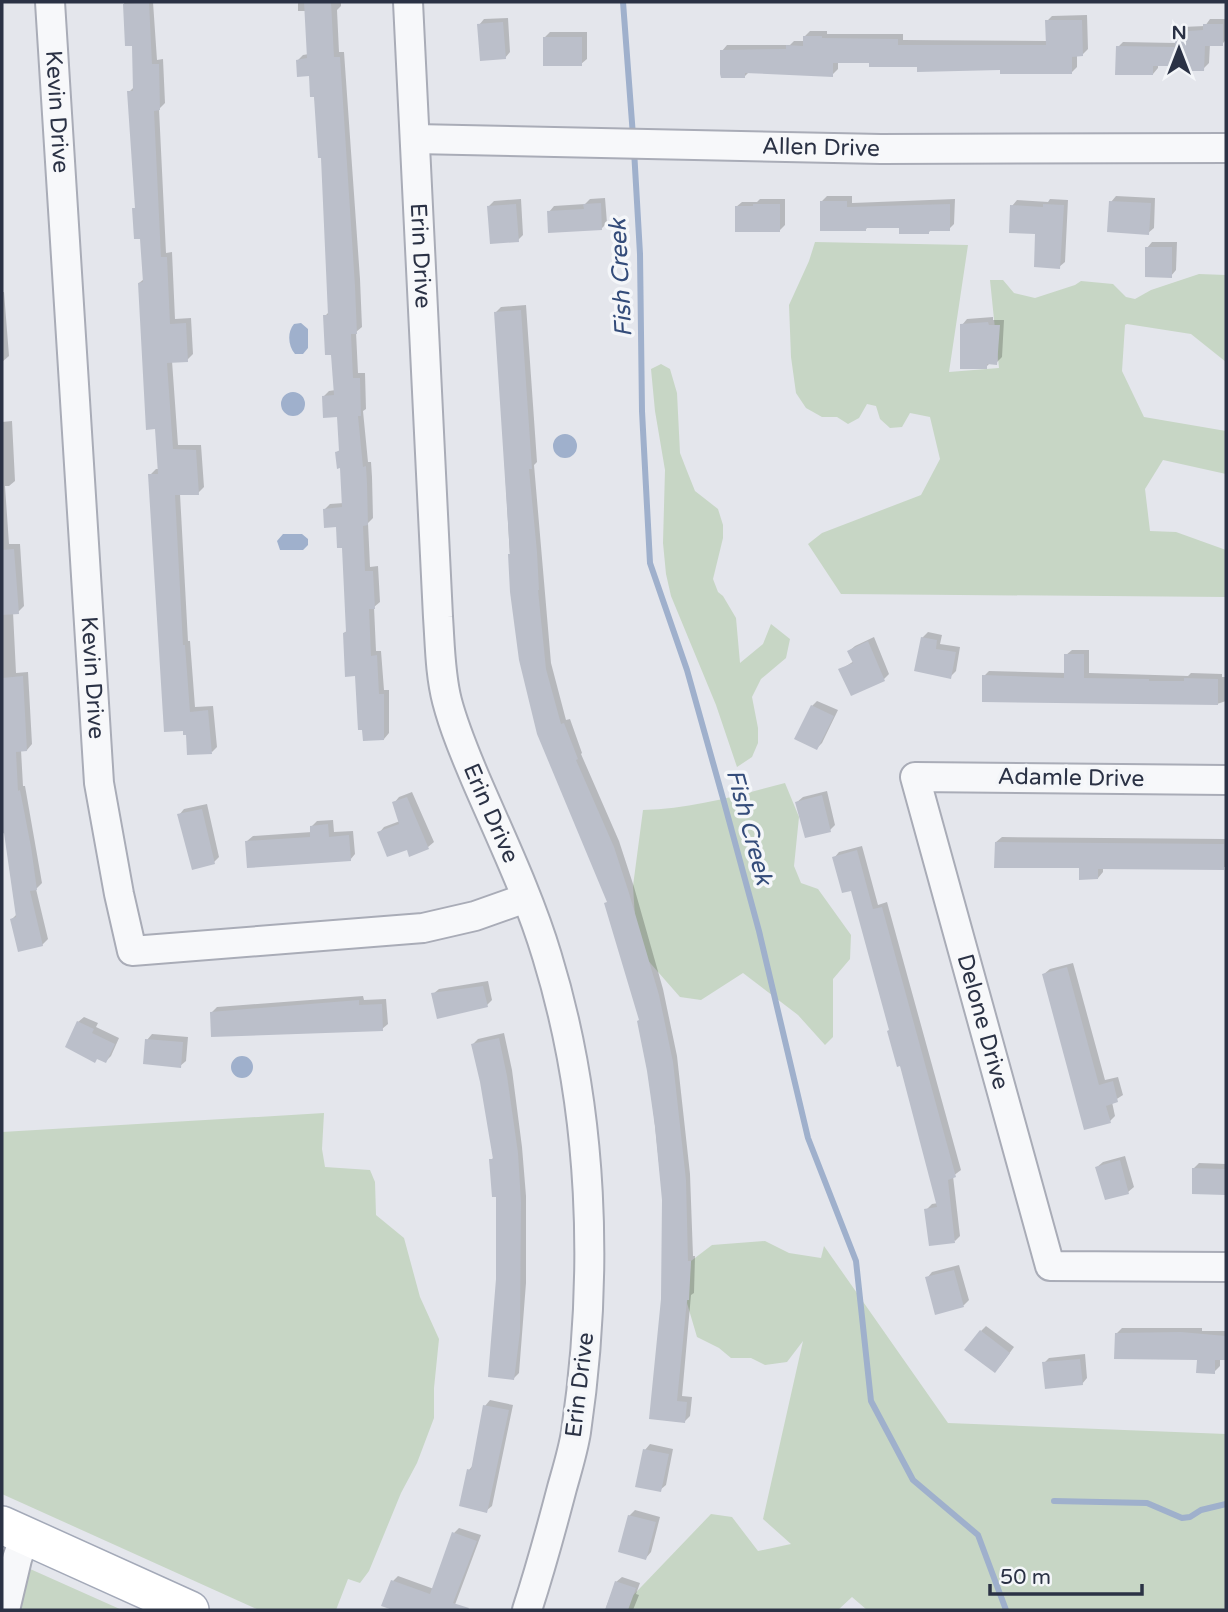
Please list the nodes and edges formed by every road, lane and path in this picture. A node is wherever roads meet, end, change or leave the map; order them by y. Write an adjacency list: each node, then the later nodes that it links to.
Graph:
1 (50, 2): 7 (street, Kevin Drive)
2 (408, 2): 3 (street, Erin Drive)
3 (415, 139): 4 (street, Allen Drive); 7 (street, Erin Drive)
4 (1226, 148)
5 (915, 777): 6 (street, Adamle Drive); 8 (street, Delone Drive)
6 (1226, 780)
7 (526, 898): 12 (street, Erin Drive)
8 (1226, 1268)
9 (13, 1530): 10 (street); 11 (main road)
10 (5, 1610)
11 (190, 1610)
12 (527, 1610)

